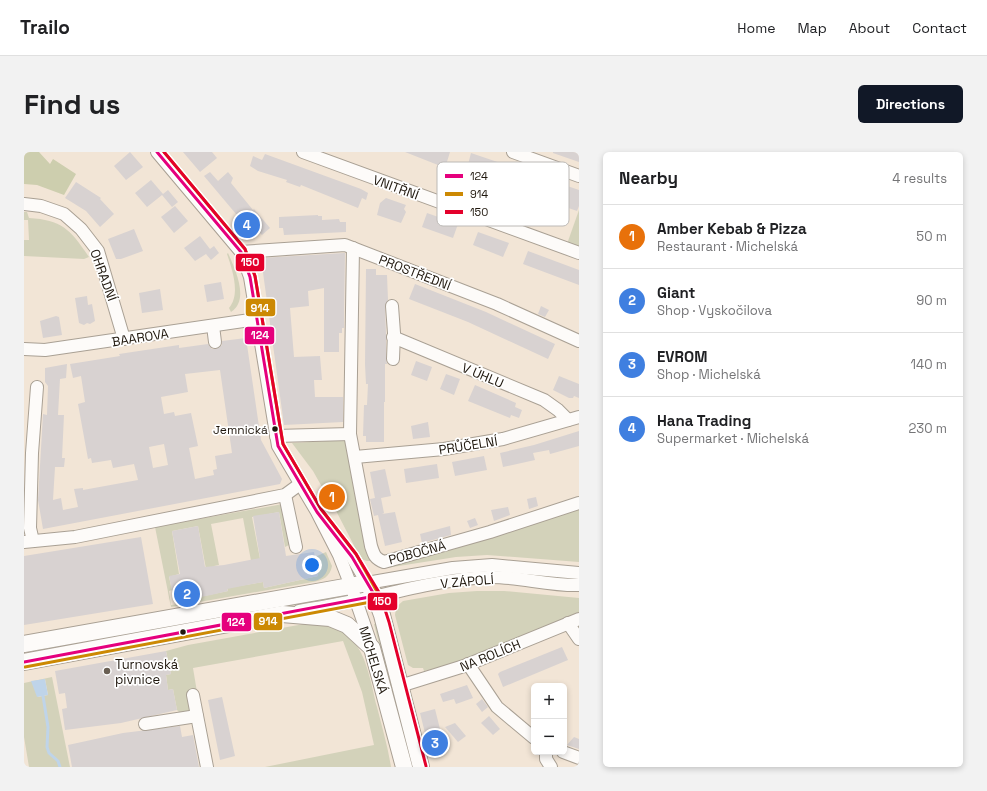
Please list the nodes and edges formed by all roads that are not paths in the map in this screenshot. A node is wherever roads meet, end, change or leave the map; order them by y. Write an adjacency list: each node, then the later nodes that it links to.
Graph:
1 (157, 152): 11 (street, MICHELSKÁ)
2 (303, 152): 7 (street, VNITŘNÍ)
3 (513, 152): 4 (street)
4 (540, 162)
5 (569, 172): 6 (street)
6 (579, 176)
7 (437, 201)
8 (24, 204): 17 (street, OHRADNÍ)
9 (505, 226): 12 (street, VNITŘNÍ)
10 (353, 248): 11 (street, PROSTŘEDNÍ); 18 (street, PROSTŘEDNÍ); 24 (street, POBOČNÁ)
11 (241, 252): 14 (street, MICHELSKÁ)
12 (579, 253)
13 (392, 306): 16 (street)
14 (256, 319): 15 (street, BAAROVA); 25 (street, MICHELSKÁ)
15 (213, 326): 17 (street, BAAROVA); 19 (street)
16 (393, 337): 21 (street); 23 (street, V ÚHLU)
17 (124, 339): 20 (street, BAAROVA)
18 (579, 341)
19 (216, 342)
20 (24, 349)
21 (393, 359)
22 (37, 387): 26 (street)
23 (574, 418): 27 (street, PRŮČELNÍ)
24 (350, 434): 25 (street); 27 (street, POBOČNÁ)
25 (276, 436): 28 (street, MICHELSKÁ)
26 (29, 439): 32 (street)
27 (355, 457): 30 (street, POBOČNÁ)
28 (300, 484): 29 (street); 31 (street, MICHELSKÁ)
29 (285, 495): 32 (street); 33 (street)
30 (579, 503)
31 (317, 512): 36 (street, MICHELSKÁ); 37 (street, MICHELSKÁ)
32 (28, 542)
33 (296, 547)
34 (579, 573): 36 (street, V ZÁPOLÍ)
35 (579, 585): 36 (street, V ZÁPOLÍ)
36 (371, 590): 37 (main road); 45 (main road, MICHELSKÁ)
37 (354, 593): 38 (street); 41 (main road); 42 (street, MICHELSKÁ)
38 (282, 614): 42 (main road); 43 (main road)
39 (574, 621): 40 (street); 44 (street, NA ROLÍCH)
40 (579, 640)
41 (24, 644)
42 (372, 648): 54 (main road, MICHELSKÁ)
43 (24, 662)
44 (468, 664): 45 (street, NA ROLÍCH); 49 (street)
45 (400, 686): 55 (main road, MICHELSKÁ)
46 (193, 695): 47 (street)
47 (197, 716): 48 (street); 53 (street)
48 (145, 724)
49 (531, 736)
50 (567, 754): 52 (street)
51 (546, 755): 56 (street)
52 (579, 758)
53 (207, 767)
54 (404, 767)
55 (421, 767)
56 (551, 767)

